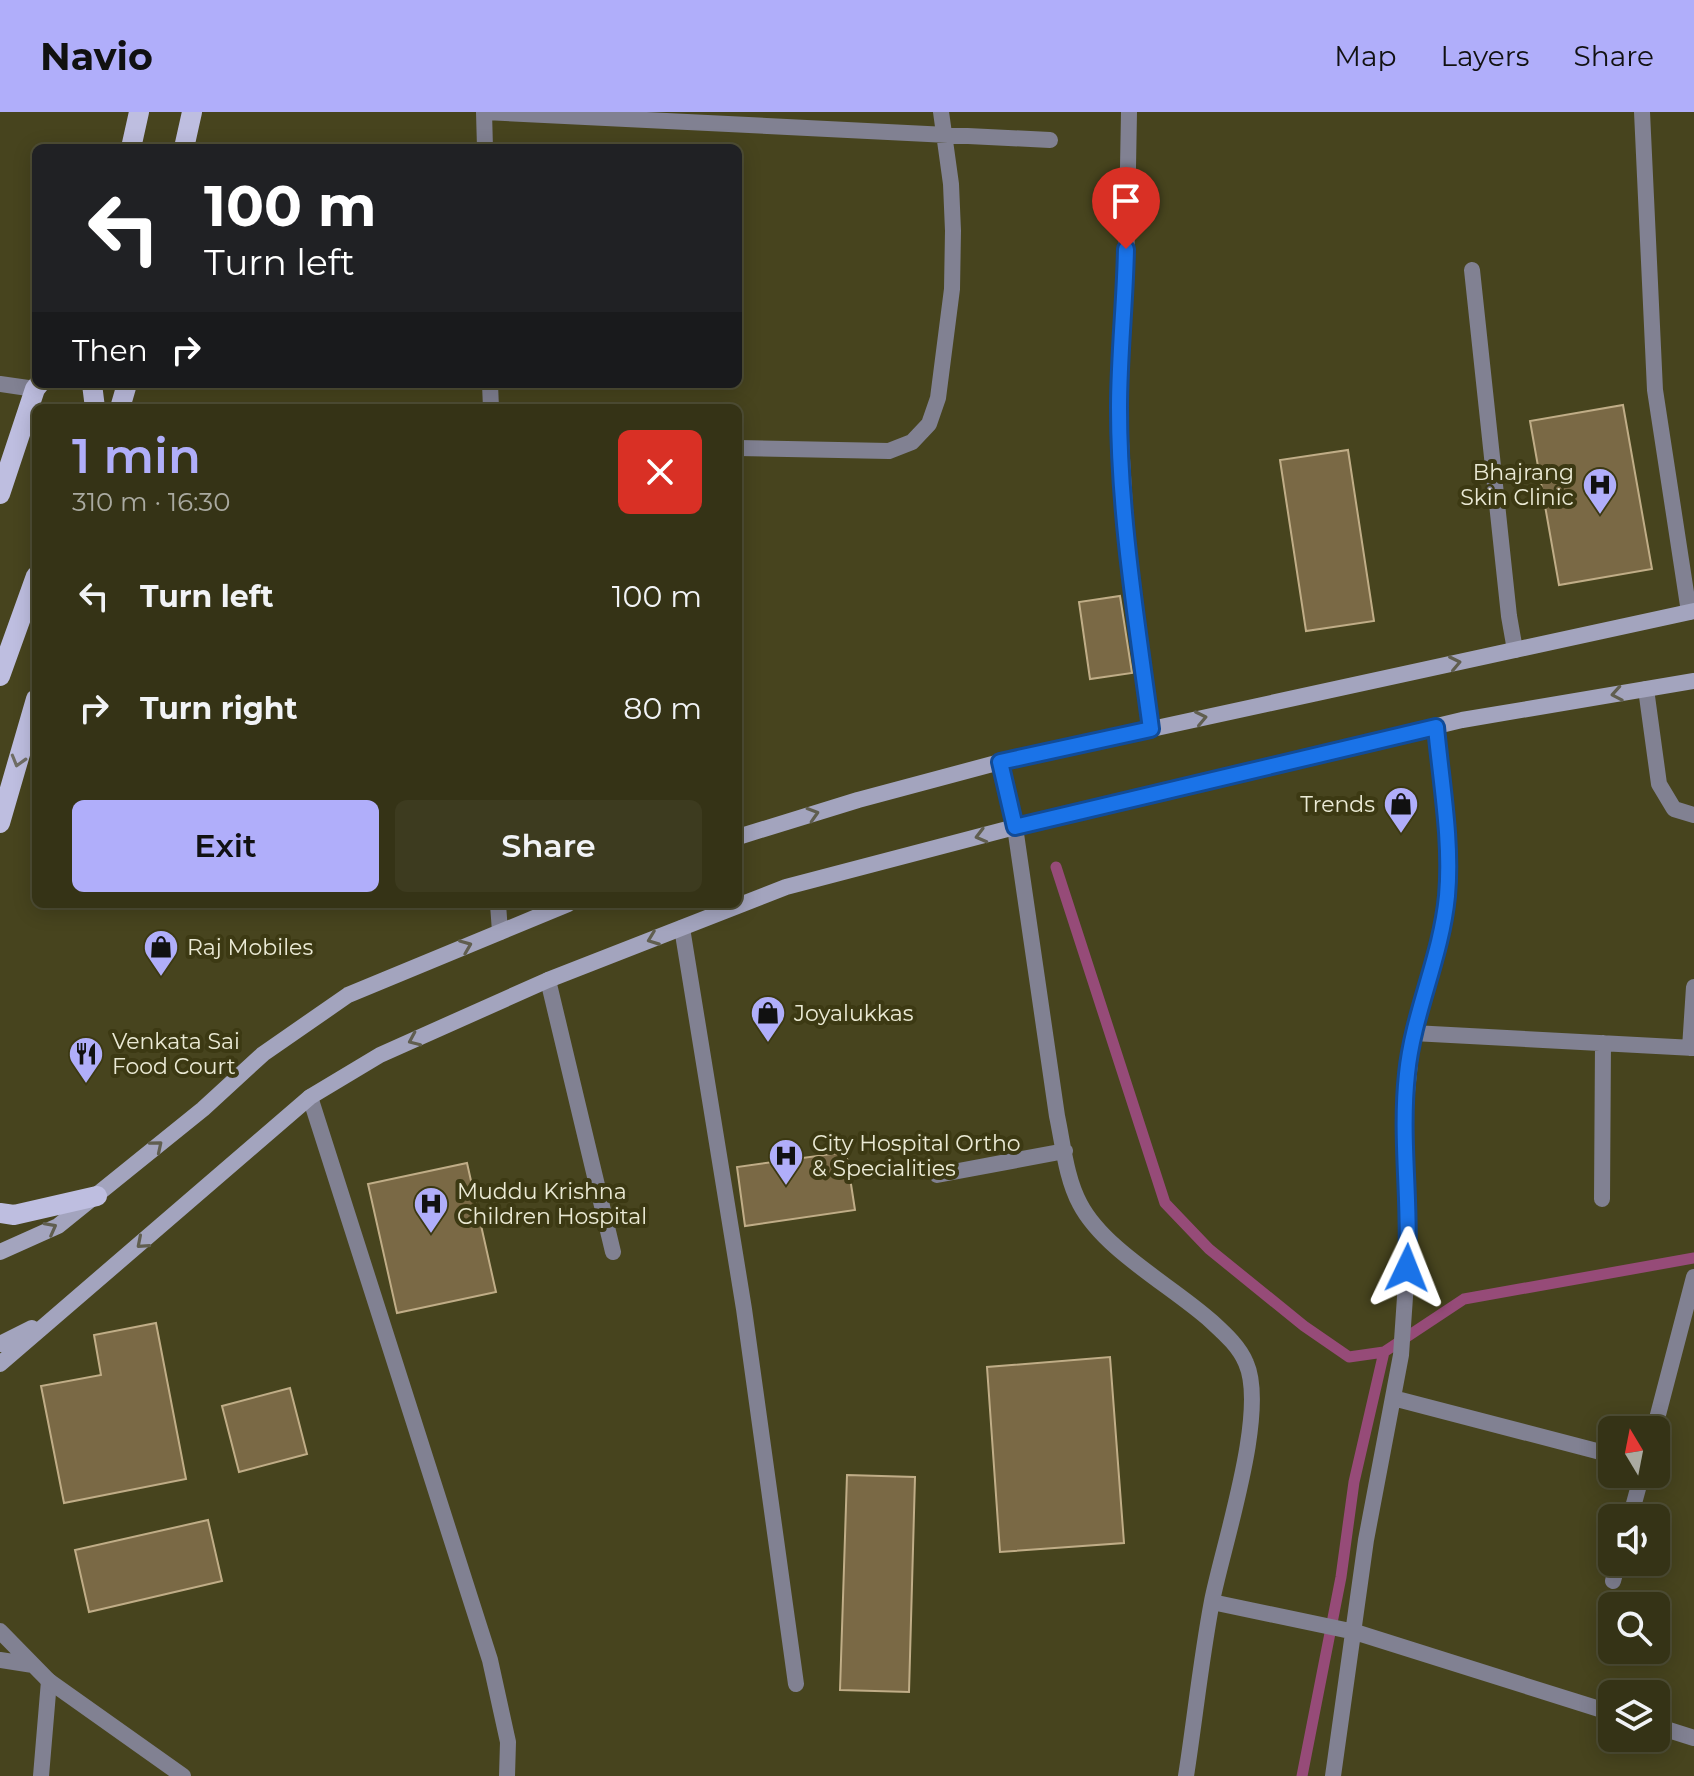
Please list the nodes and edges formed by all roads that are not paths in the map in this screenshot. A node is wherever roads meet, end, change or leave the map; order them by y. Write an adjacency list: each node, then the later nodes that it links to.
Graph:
1 (139, 112): 9 (main road)
2 (192, 112): 10 (main road)
3 (484, 112): 7 (street); 11 (street)
4 (941, 112): 7 (street)
5 (1129, 112): 26 (street)
6 (1642, 112): 19 (street)
7 (944, 135): 8 (street); 16 (street)
8 (1050, 140)
9 (132, 144)
10 (185, 144)
11 (485, 144)
12 (1472, 270): 20 (street)
13 (0, 384): 14 (street)
14 (32, 386)
15 (36, 388): 17 (main road)
16 (742, 448)
17 (0, 494)
18 (32, 587): 21 (main road)
19 (1692, 611): 20 (main road)
20 (1515, 650): 26 (main road, one-way to 20)
21 (0, 676)
22 (1694, 681): 23 (main road)
23 (1646, 689): 25 (main road, one-way to 25); 28 (street)
24 (32, 713): 29 (main road, one-way to 29)
25 (1436, 727): 30 (main road); 40 (street)
26 (1151, 729): 27 (main road)
27 (1000, 762): 30 (street); 31 (main road, one-way to 27)
28 (1694, 815)
29 (0, 823)
30 (1015, 827): 32 (main road, one-way to 32); 44 (street)
31 (742, 836)
32 (742, 904)
33 (498, 908): 37 (street)
34 (558, 908): 37 (main road)
35 (733, 908): 36 (main road, one-way to 36)
36 (682, 928): 38 (main road, one-way to 38); 66 (street)
37 (500, 932): 46 (main road, one-way to 37)
38 (548, 980): 43 (main road, one-way to 43); 50 (street)
39 (1694, 987): 42 (street)
40 (1413, 1033): 41 (street); 55 (street)
41 (1603, 1043): 42 (street); 47 (street)
42 (1692, 1048)
43 (310, 1097): 52 (main road, one-way to 52); 72 (street)
44 (1065, 1151): 45 (street); 60 (street)
45 (937, 1175)
46 (97, 1196): 48 (main road); 49 (main road, one-way to 46)
47 (1602, 1199)
48 (0, 1213)
49 (0, 1252)
50 (613, 1252)
51 (1694, 1277): 56 (street)
52 (51, 1318): 53 (main road); 54 (main road)
53 (0, 1344)
54 (0, 1364)
55 (1393, 1398): 57 (street); 62 (street)
56 (1658, 1416)
57 (1598, 1451)
58 (1614, 1576): 59 (street)
59 (1613, 1581)
60 (1212, 1602): 62 (street); 73 (street)
61 (0, 1631): 64 (street)
62 (1355, 1632): 67 (street); 74 (street)
63 (0, 1660): 64 (street)
64 (33, 1665): 65 (street)
65 (49, 1681): 70 (street); 71 (street)
66 (796, 1684)
67 (1598, 1709)
68 (1670, 1730): 69 (street)
69 (1694, 1738)
70 (41, 1776)
71 (183, 1776)
72 (507, 1776)
73 (1186, 1776)
74 (1333, 1776)

